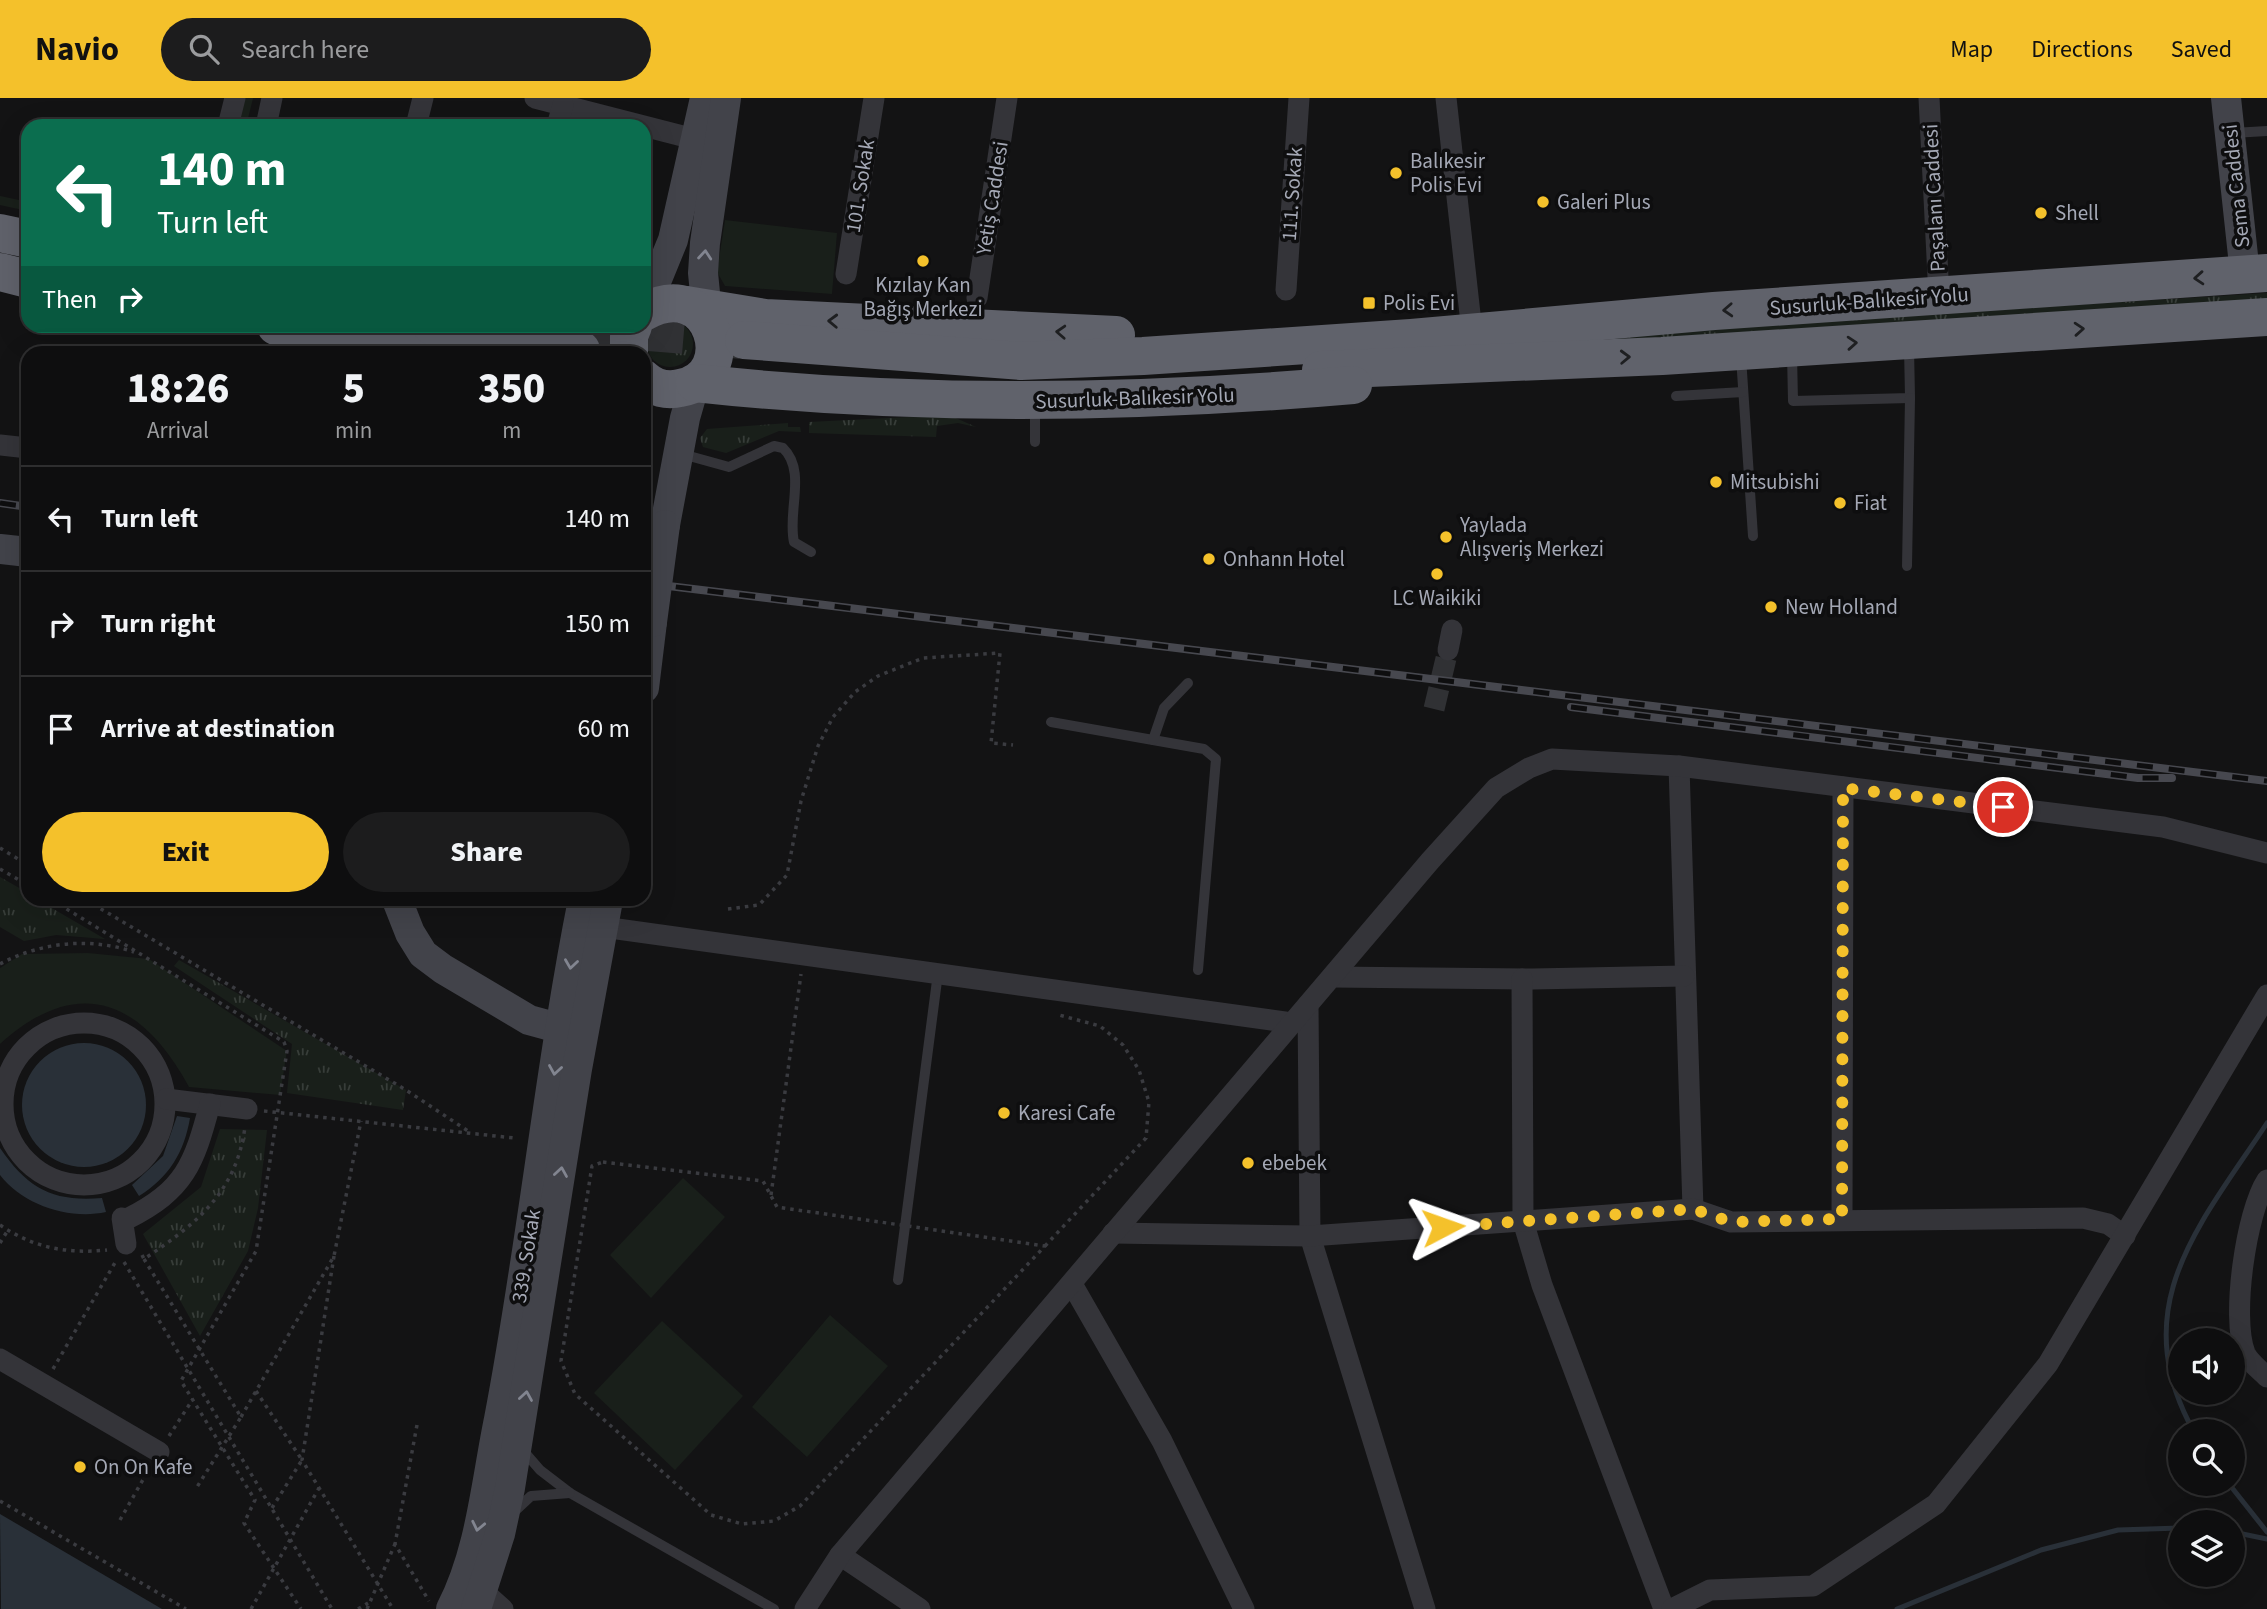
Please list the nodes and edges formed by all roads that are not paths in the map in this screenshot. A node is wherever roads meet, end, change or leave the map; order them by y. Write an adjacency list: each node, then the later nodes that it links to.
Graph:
1 (235, 98): 14 (street)
2 (272, 98): 15 (street)
3 (423, 98): 16 (street)
4 (535, 98): 13 (street)
5 (705, 98): 22 (main road)
6 (726, 98): 36 (main road, one-way to 6)
7 (874, 98): 30 (street, 101. Sokak)
8 (1007, 98): 35 (street, Yetiş Caddesi)
9 (1299, 98): 33 (street, 111. Sokak)
10 (1446, 98): 38 (street)
11 (1929, 98): 34 (street, Paşalanı Caddesi)
12 (2227, 98): 21 (main road, Sema Caddesi)
13 (563, 105): 17 (street); 18 (street)
14 (230, 119)
15 (268, 119)
16 (418, 119)
17 (559, 119)
18 (617, 119)
19 (651, 128): 22 (street)
20 (2267, 131): 21 (lane)
21 (2230, 134): 31 (main road, Sema Caddesi)
22 (698, 140): 36 (main road)
23 (0, 216): 24 (highway)
24 (21, 220)
25 (0, 233): 26 (highway)
26 (21, 238)
27 (0, 253): 28 (highway)
28 (21, 256)
29 (0, 272): 32 (highway)
30 (846, 274)
31 (2256, 274): 34 (highway, Susurluk-Balıkesir Yolu, one-way to 34)
32 (21, 277)
33 (1286, 290)
34 (1939, 297): 38 (highway, Susurluk-Balıkesir Yolu, one-way to 38)
35 (976, 298)
36 (663, 311): 38 (highway, Susurluk-Balıkesir Yolu, one-way to 36); 48 (highway)
37 (2267, 317): 42 (highway, Susurluk-Balıkesir Yolu, one-way to 37)
38 (1472, 332): 46 (highway, Susurluk-Balıkesir Yolu)
39 (320, 333): 43 (highway)
40 (564, 333): 41 (highway)
41 (583, 334)
42 (1909, 340): 44 (highway, Susurluk-Balıkesir Yolu, one-way to 42); 51 (lane)
43 (402, 346)
44 (1792, 347): 45 (highway, Susurluk-Balıkesir Yolu); 51 (lane)
45 (1740, 351): 46 (highway, Susurluk-Balıkesir Yolu, one-way to 45); 49 (lane)
46 (1574, 360): 52 (highway, Susurluk-Balıkesir Yolu)
47 (651, 380): 48 (highway)
48 (695, 383): 52 (highway, Susurluk-Balıkesir Yolu); 56 (main road)
49 (1743, 392): 50 (lane); 57 (lane)
50 (1676, 396)
51 (1910, 398): 61 (lane)
52 (1035, 401): 53 (lane)
53 (1035, 442)
54 (0, 445): 55 (street)
55 (21, 447)
56 (679, 453): 60 (lane); 62 (main road, bridge)
57 (1753, 536)
58 (0, 549): 59 (main road)
59 (21, 551)
60 (811, 552)
61 (1907, 566)
62 (651, 630)
63 (1188, 683): 65 (lane)
64 (1051, 722): 65 (lane)
65 (1153, 740): 72 (lane)
66 (1679, 766): 67 (street); 74 (street); 75 (street)
67 (1843, 788): 68 (street); 89 (street)
68 (2267, 853)
69 (400, 906): 80 (main road)
70 (582, 906): 80 (main road, 339. Sokak, one-way to 80)
71 (606, 913): 73 (street); 100 (main road, 339. Sokak, one-way to 71)
72 (1198, 970)
73 (938, 973): 79 (street); 95 (lane)
74 (1684, 976): 76 (street); 87 (street)
75 (1332, 977): 76 (street); 78 (street)
76 (1522, 979): 90 (street)
77 (2267, 995): 93 (street)
78 (1308, 1004): 79 (street); 92 (street)
79 (1292, 1023): 91 (street)
80 (562, 1029): 100 (main road, 339. Sokak, one-way to 100)
81 (166, 1099): 82 (street); 84 (street); 86 (street)
82 (210, 1104): 83 (street); 88 (street)
83 (247, 1109)
84 (2, 1112): 86 (street)
85 (2267, 1180): 98 (street)
86 (111, 1181): 88 (street)
87 (1693, 1209): 89 (street); 90 (street)
88 (122, 1218): 94 (street)
89 (1842, 1219): 93 (street)
90 (1523, 1221): 92 (street); 110 (street)
91 (1113, 1233): 92 (street); 96 (street)
92 (1310, 1236): 109 (street)
93 (2125, 1236): 111 (street)
94 (126, 1244)
95 (898, 1280)
96 (1072, 1283): 102 (street); 108 (street)
97 (0, 1359): 99 (street)
98 (2267, 1377)
99 (159, 1452)
100 (510, 1479): 101 (lane); 101 (lane); 103 (main road, 339. Sokak); 104 (main road, 339. Sokak, one-way to 104)
101 (570, 1493): 105 (lane)
102 (839, 1555): 106 (street); 107 (street)
103 (488, 1603)
104 (452, 1609)
105 (774, 1609)
106 (806, 1609)
107 (920, 1609)
108 (1244, 1609)
109 (1425, 1609)
110 (1664, 1609)
111 (1672, 1609)

